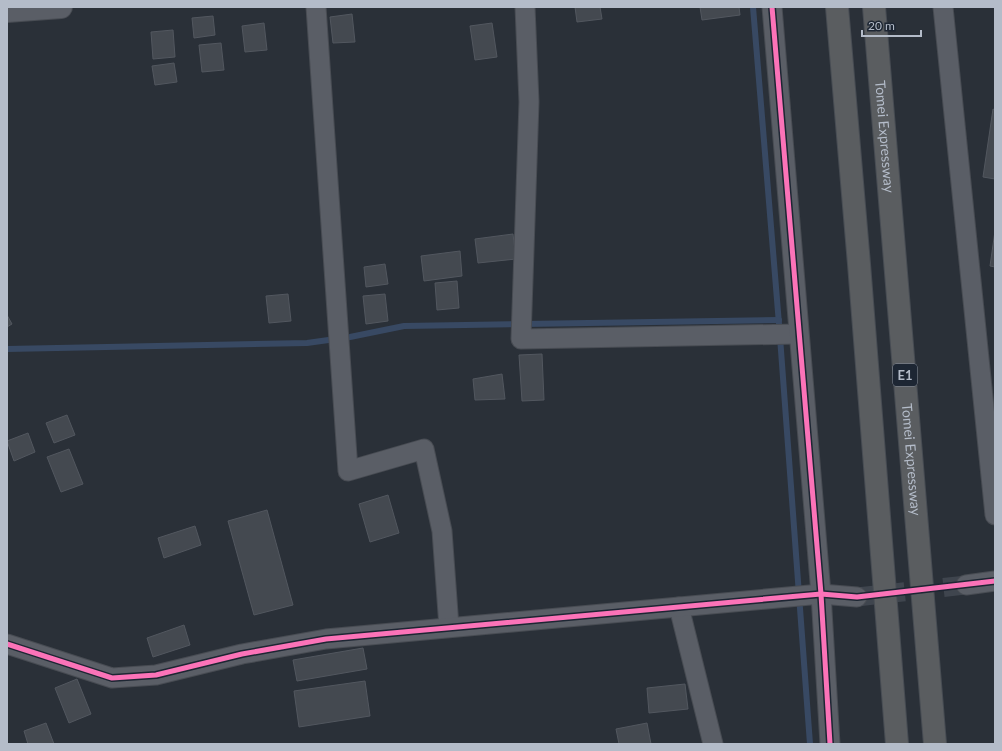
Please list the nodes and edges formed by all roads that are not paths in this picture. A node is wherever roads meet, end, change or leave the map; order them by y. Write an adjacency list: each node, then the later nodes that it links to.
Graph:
1 (61, 7): 8 (street)
2 (316, 7): 16 (street)
3 (525, 7): 9 (street)
4 (772, 7): 9 (street)
5 (837, 7): 20 (highway)
6 (874, 7): 21 (highway, Tomei Expressway / E1)
7 (943, 7): 10 (street)
8 (7, 11)
9 (798, 334): 13 (street)
10 (995, 515)
11 (995, 581): 12 (street)
12 (966, 585)
13 (821, 594): 14 (street); 15 (street); 19 (street)
14 (858, 597)
15 (679, 607): 16 (street); 18 (street)
16 (449, 627): 17 (street)
17 (7, 644)
18 (714, 744)
19 (830, 744)
20 (898, 744)
21 (935, 744)

